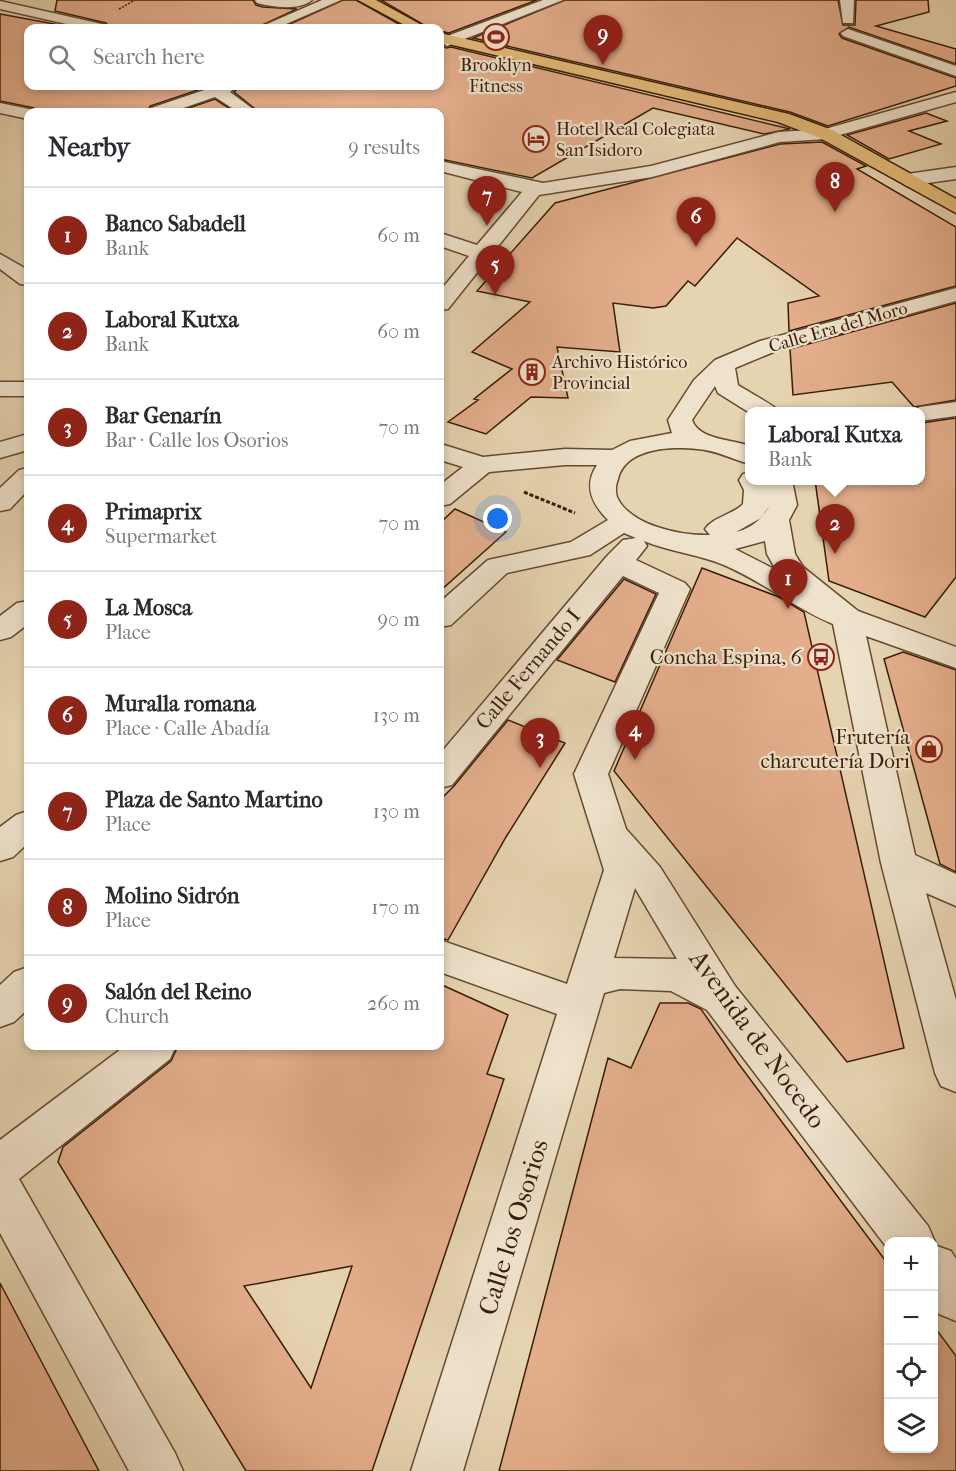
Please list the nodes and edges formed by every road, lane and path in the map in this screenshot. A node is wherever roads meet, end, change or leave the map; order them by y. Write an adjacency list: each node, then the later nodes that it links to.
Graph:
1 (262, 0): 2 (street)
2 (305, 0)
3 (334, 0): 9 (street)
4 (365, 0): 10 (main road)
5 (556, 0): 11 (street)
6 (847, 0): 13 (street)
7 (0, 5): 8 (street)
8 (83, 24)
9 (275, 24)
10 (412, 24)
11 (444, 40)
12 (444, 40): 21 (main road)
13 (956, 71)
14 (218, 90): 18 (street)
15 (226, 90): 19 (street)
16 (956, 98): 21 (street)
17 (0, 108): 20 (street)
18 (168, 108)
19 (245, 108)
20 (24, 113)
21 (826, 134): 26 (main road); 27 (street)
22 (444, 167): 23 (street)
23 (465, 172): 25 (street); 27 (street)
24 (956, 173): 26 (street)
25 (444, 179)
26 (907, 180): 28 (main road)
27 (539, 189): 31 (street)
28 (956, 207)
29 (444, 241): 31 (street)
30 (6, 256): 32 (street)
31 (477, 258): 34 (street)
32 (24, 275)
33 (956, 294): 35 (street, Calle Era del Moro)
34 (444, 299)
35 (723, 365): 38 (street); 42 (street, Calle Era del Moro)
36 (0, 389): 37 (street)
37 (24, 389)
38 (756, 407)
39 (956, 409): 40 (street)
40 (925, 413)
41 (745, 438): 42 (street)
42 (706, 442): 46 (street); 47 (street)
43 (24, 443): 44 (street)
44 (0, 450)
45 (444, 453): 49 (street)
46 (745, 454)
47 (619, 458): 48 (street); 54 (street)
48 (518, 463): 49 (street); 54 (street)
49 (482, 465): 55 (street)
50 (745, 473): 52 (street)
51 (24, 480): 56 (street)
52 (754, 485)
53 (782, 485): 57 (street)
54 (603, 488): 58 (street)
55 (444, 495)
56 (0, 503)
57 (776, 521): 59 (street); 63 (street)
58 (634, 528): 59 (street); 60 (street, Calle Fernando I); 62 (street)
59 (695, 545): 63 (street)
60 (617, 562): 66 (street, Calle Fernando I); 67 (street, Calle los Osorios)
61 (24, 613): 64 (street)
62 (444, 614)
63 (847, 618): 65 (street); 70 (street)
64 (0, 630)
65 (956, 658)
66 (444, 771)
67 (607, 825): 74 (street, Calle los Osorios); 75 (street, Avenida de Nocedo)
68 (24, 827): 69 (street)
69 (0, 847)
70 (899, 863): 71 (street); 78 (street)
71 (956, 891)
72 (444, 957): 74 (street)
73 (24, 988): 76 (street)
74 (582, 993): 75 (street); 85 (street, Calle los Osorios)
75 (721, 998): 81 (street, Avenida de Nocedo)
76 (0, 1010)
77 (151, 1050): 79 (street)
78 (956, 1073)
79 (0, 1167)
80 (0, 1189): 84 (street)
81 (908, 1237)
82 (938, 1274): 83 (street)
83 (956, 1297)
84 (157, 1471)
85 (437, 1471)

